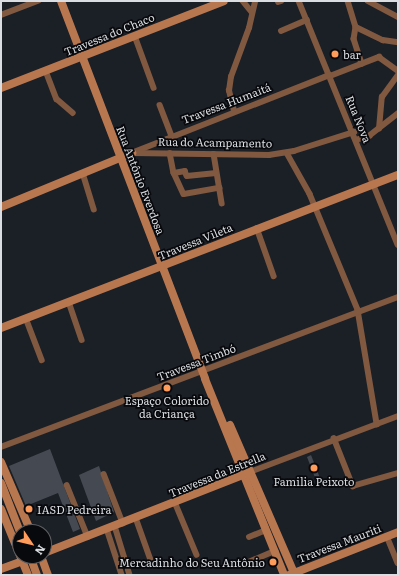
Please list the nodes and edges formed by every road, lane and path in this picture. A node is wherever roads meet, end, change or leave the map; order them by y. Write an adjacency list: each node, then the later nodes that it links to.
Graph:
1 (38, 1): 11 (street)
2 (61, 1): 18 (street, Rua Antônio Everdosa)
3 (224, 1): 9 (street, Travessa do Chaco)
4 (244, 1): 10 (street)
5 (255, 1): 10 (street)
6 (299, 1): 13 (street, Rua Nova)
7 (348, 1): 14 (street)
8 (368, 1): 12 (street)
9 (206, 4): 16 (street, Travessa do Chaco)
10 (252, 12): 27 (street)
11 (1, 15)
12 (398, 17)
13 (307, 20): 15 (street); 22 (street, Rua Nova)
14 (356, 27): 17 (street); 19 (street)
15 (281, 31)
16 (135, 36): 18 (street, Travessa do Chaco); 25 (street)
17 (398, 42)
18 (82, 56): 20 (street, Travessa do Chaco); 38 (street, Rua Antônio Everdosa)
19 (362, 64): 21 (street, Travessa Humaitá); 22 (street, Travessa Humaitá)
20 (46, 71): 24 (street, Travessa do Chaco); 29 (street)
21 (398, 71)
22 (330, 75): 27 (street, Travessa Humaitá); 31 (street, Rua Nova)
23 (398, 75): 30 (street)
24 (1, 88)
25 (154, 88)
26 (160, 105): 32 (street)
27 (234, 111): 32 (street, Travessa Humaitá)
28 (398, 112): 30 (street)
29 (73, 113)
30 (378, 130): 33 (street)
31 (354, 132): 33 (street, Rua Nova); 36 (street, Rua do Acampamento)
32 (172, 136): 34 (street, Travessa Humaitá)
33 (356, 140): 43 (street, Rua Nova)
34 (132, 153): 35 (street, Rua do Acampamento); 38 (street, Rua do Acampamento)
35 (170, 153): 37 (street, Rua do Acampamento); 39 (street)
36 (287, 153): 37 (street, Rua do Acampamento); 47 (street)
37 (214, 154): 40 (street)
38 (122, 157): 41 (street); 51 (street, Rua Antônio Everdosa)
39 (174, 173): 40 (street); 44 (street)
40 (216, 173): 44 (street)
41 (83, 174): 46 (street); 48 (street)
42 (398, 175): 43 (street, Travessa Vileta)
43 (375, 184): 47 (street, Travessa Vileta); 50 (street, Rua Nova)
44 (219, 188): 45 (street)
45 (222, 203)
46 (1, 207)
47 (315, 207): 49 (street, Travessa Vileta); 55 (street)
48 (94, 209)
49 (257, 228): 51 (street, Travessa Vileta); 52 (street)
50 (397, 241)
51 (163, 266): 54 (street, Travessa Vileta); 60 (street, Rua Antônio Everdosa)
52 (274, 276)
53 (398, 297): 55 (street, Travessa Timbó)
54 (69, 302): 56 (street, Travessa Vileta); 58 (street)
55 (358, 310): 60 (street, Travessa Timbó); 62 (street)
56 (26, 318): 57 (street, Travessa Vileta); 59 (street)
57 (1, 328)
58 (82, 340)
59 (42, 360)
60 (203, 368): 64 (street, Travessa Timbó); 66 (street, Rua Antônio Everdosa)
61 (398, 416): 62 (street, Travessa da Estrella)
62 (377, 424): 63 (street, Travessa da Estrella)
63 (334, 438): 66 (street, Travessa da Estrella); 67 (street)
64 (1, 447)
65 (1, 462): 75 (street)
66 (247, 473): 71 (street, Travessa da Estrella); 77 (street, Rua Antônio Everdosa); 86 (street, Rua Antônio Everdosa)
67 (398, 473)
68 (104, 474): 76 (street)
69 (1, 483): 74 (street)
70 (67, 485): 81 (street)
71 (175, 502): 73 (street, Travessa da Estrella); 85 (street)
72 (1, 509): 80 (street)
73 (136, 518): 76 (street, Travessa da Estrella); 92 (street)
74 (17, 524)
75 (28, 524)
76 (115, 526): 81 (street, Travessa da Estrella); 100 (street); 101 (street)
77 (266, 530): 82 (street); 84 (street, Rua Antônio Everdosa)
78 (398, 532): 79 (street, Travessa Mauriti)
79 (388, 536): 94 (street); 96 (street, Travessa Mauriti)
80 (12, 537)
81 (88, 537): 83 (street, Travessa da Estrella)
82 (249, 537)
83 (52, 550)
84 (275, 552): 87 (street, Rua Antônio Everdosa); 93 (street)
85 (196, 554)
86 (288, 559): 87 (street); 96 (street, Rua Antônio Everdosa)
87 (279, 562): 102 (street, Rua Antônio Everdosa)
88 (17, 564): 95 (street)
89 (23, 564): 97 (street)
90 (34, 564): 98 (street)
91 (44, 564): 99 (street)
92 (152, 564)
93 (244, 564)
94 (398, 564)
95 (1, 570)
96 (292, 574)
97 (28, 575)
98 (37, 575)
99 (48, 575)
100 (122, 575)
101 (130, 575)
102 (284, 575)

